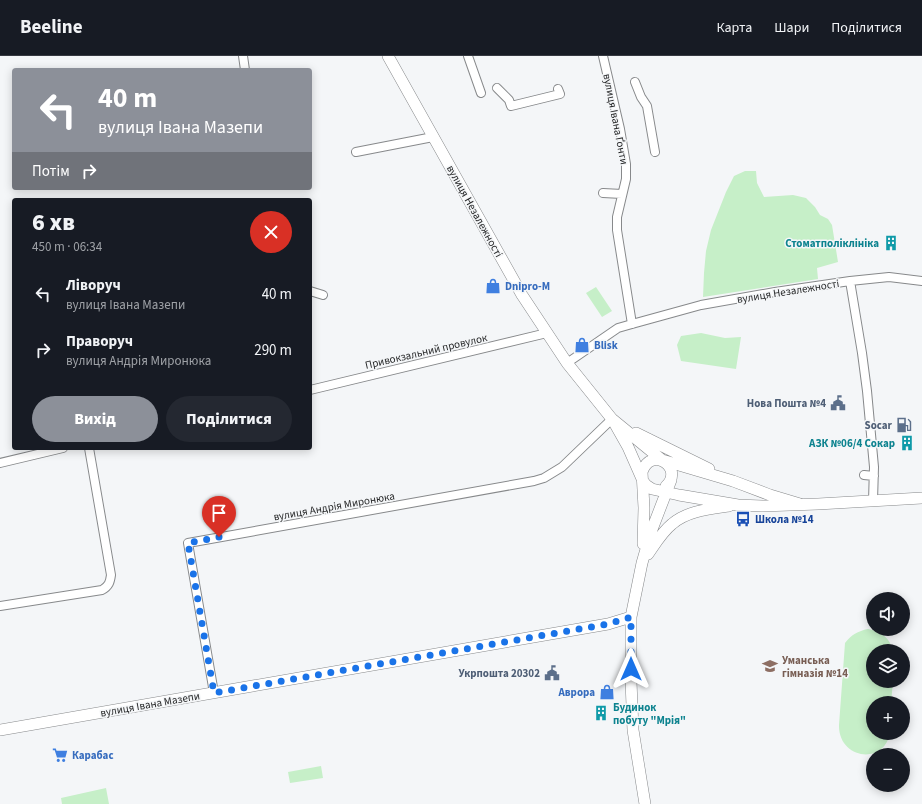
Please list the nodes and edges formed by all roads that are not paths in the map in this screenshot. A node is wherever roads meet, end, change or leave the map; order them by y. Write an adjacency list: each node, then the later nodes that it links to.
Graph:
1 (243, 56): 5 (street)
2 (388, 56): 10 (main road, вулиця Незалежності)
3 (468, 56): 9 (street)
4 (604, 56): 14 (street, вулиця Івана Ґонти)
5 (246, 68)
6 (634, 82): 12 (street)
7 (497, 88): 8 (street)
8 (558, 89)
9 (481, 93)
10 (433, 137): 11 (street); 20 (main road, вулиця Незалежності)
11 (356, 152)
12 (655, 152)
13 (603, 193): 14 (street)
14 (622, 194): 19 (street, вулиця Івана Ґонти)
15 (850, 281): 16 (street); 19 (street, вулиця Незалежності); 29 (street, вулиця Незалежності)
16 (922, 281)
17 (312, 292): 18 (street)
18 (323, 295)
19 (632, 324): 21 (street, вулиця Незалежності)
20 (547, 333): 21 (main road, вулиця Незалежності); 22 (street, Привокзальний провулок)
21 (567, 363): 23 (main road, вулиця Незалежності)
22 (312, 390)
23 (612, 419): 26 (main road, вулиця Незалежності); 30 (main road, вулиця Незалежності); 31 (main road, вулиця Незалежності); 40 (street, вулиця Андрія Миронюка)
24 (55, 450): 27 (street)
25 (89, 450): 38 (street)
26 (662, 460): 30 (main road); 31 (main road, вулиця Незалежності); 32 (main road)
27 (0, 463)
28 (864, 475): 29 (street)
29 (874, 476): 34 (street, вулиця Незалежності)
30 (642, 477): 32 (main road); 37 (main road)
31 (733, 481): 35 (main road, вулиця Незалежності)
32 (661, 491): 36 (main road, вулиця Незалежності); 37 (main road)
33 (922, 498): 34 (main road, вулиця Незалежності)
34 (873, 501): 35 (main road, вулиця Незалежності)
35 (800, 504): 36 (main road, вулиця Незалежності)
36 (738, 505): 37 (main road)
37 (642, 562): 39 (main road)
38 (0, 606)
39 (631, 617): 40 (main road, вулиця Івана Мазепи); 42 (main road)
40 (214, 693): 41 (main road, вулиця Івана Мазепи)
41 (0, 730)
42 (645, 804)

